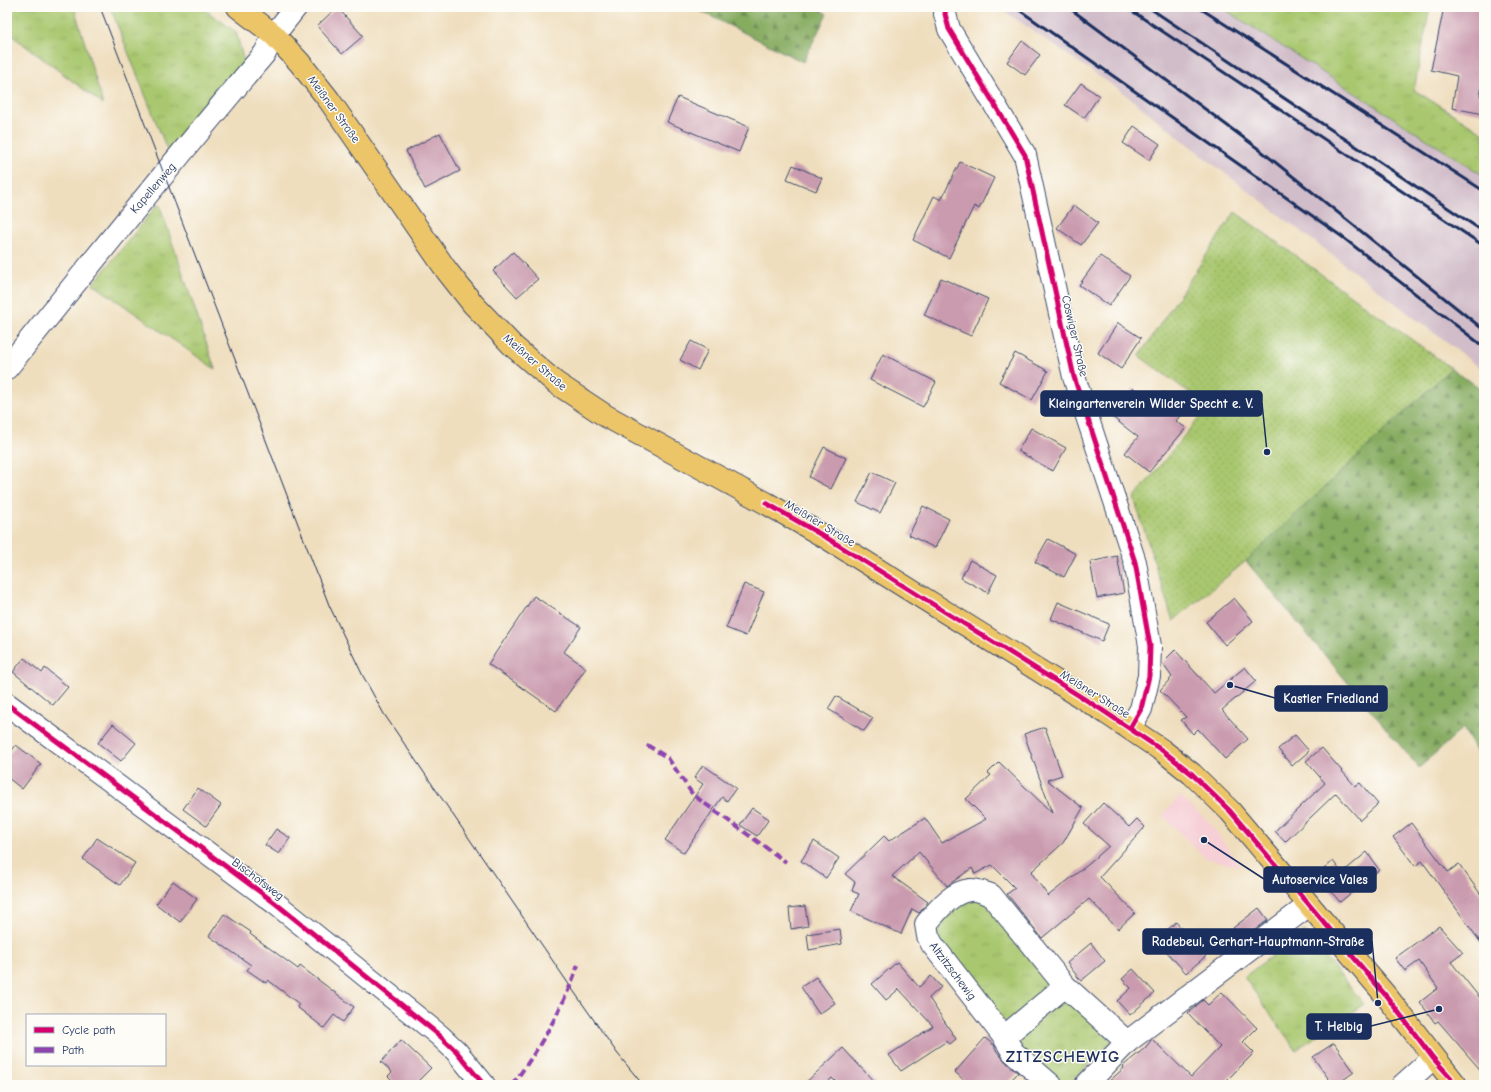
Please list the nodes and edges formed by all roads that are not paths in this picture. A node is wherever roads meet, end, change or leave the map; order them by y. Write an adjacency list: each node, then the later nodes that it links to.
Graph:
1 (238, 7): 4 (main road, Meißner Straße)
2 (296, 7): 4 (street, Kapellenweg)
3 (946, 7): 7 (street, Coswiger Straße)
4 (274, 35): 5 (street, Kapellenweg); 7 (main road, Meißner Straße)
5 (7, 368)
6 (7, 704): 13 (street, Bischofsweg)
7 (1130, 728): 8 (main road, Meißner Straße)
8 (1309, 905): 11 (street); 12 (main road, Meißner Straße)
9 (1065, 986): 10 (street); 10 (street, Altzitzschewig); 11 (street, Altzitzschewig)
10 (1004, 1038): 14 (street, Altzitzschewig)
11 (1127, 1042): 15 (street)
12 (1433, 1058): 16 (street); 17 (main road, Meißner Straße)
13 (484, 1085)
14 (1050, 1085)
15 (1086, 1085)
16 (1403, 1085)
17 (1456, 1085)

